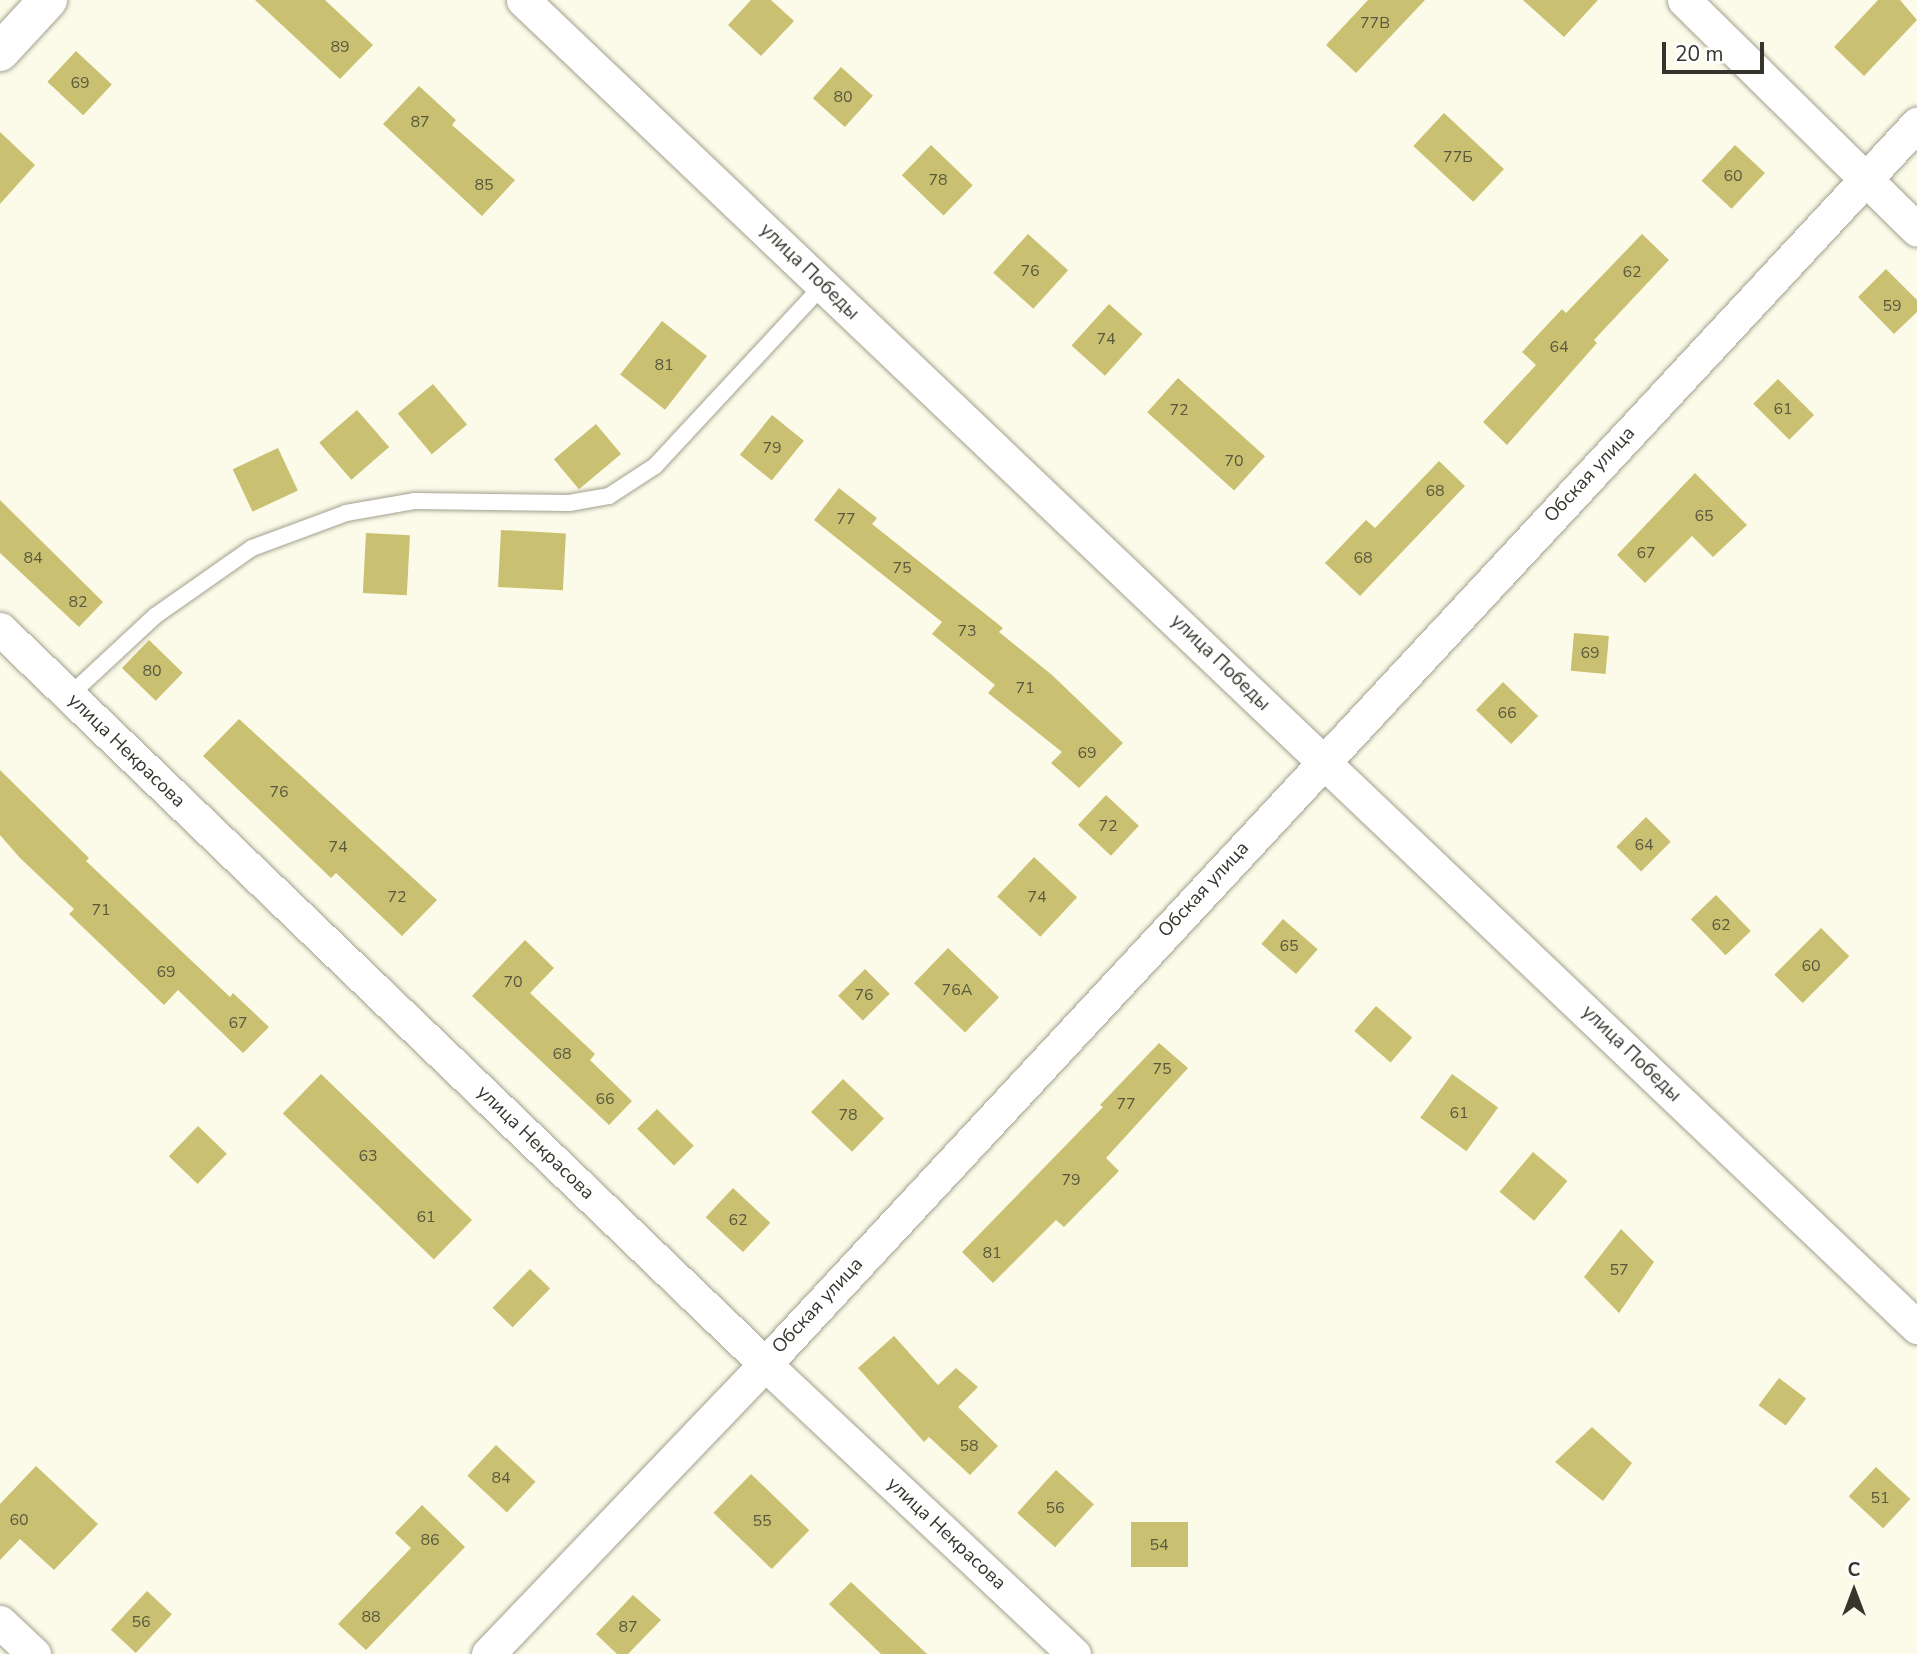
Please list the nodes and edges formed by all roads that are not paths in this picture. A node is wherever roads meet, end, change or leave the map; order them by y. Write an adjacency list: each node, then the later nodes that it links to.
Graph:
1 (48, 0): 4 (street)
2 (523, 0): 8 (street, улица Победы)
3 (1684, 0): 6 (street)
4 (0, 52)
5 (1917, 124): 6 (street, Обская улица)
6 (1865, 179): 7 (street); 11 (street, Обская улица)
7 (1917, 230)
8 (822, 285): 10 (lane); 11 (street, улица Победы)
9 (0, 629): 10 (street, улица Некрасова)
10 (69, 696): 13 (street, улица Некрасова)
11 (1324, 762): 12 (street, улица Победы); 13 (street, Обская улица)
12 (1917, 1326)
13 (765, 1364): 16 (street, Обская улица); 17 (street, улица Некрасова)
14 (0, 1622): 15 (street)
15 (34, 1654)
16 (488, 1654)
17 (1074, 1654)

